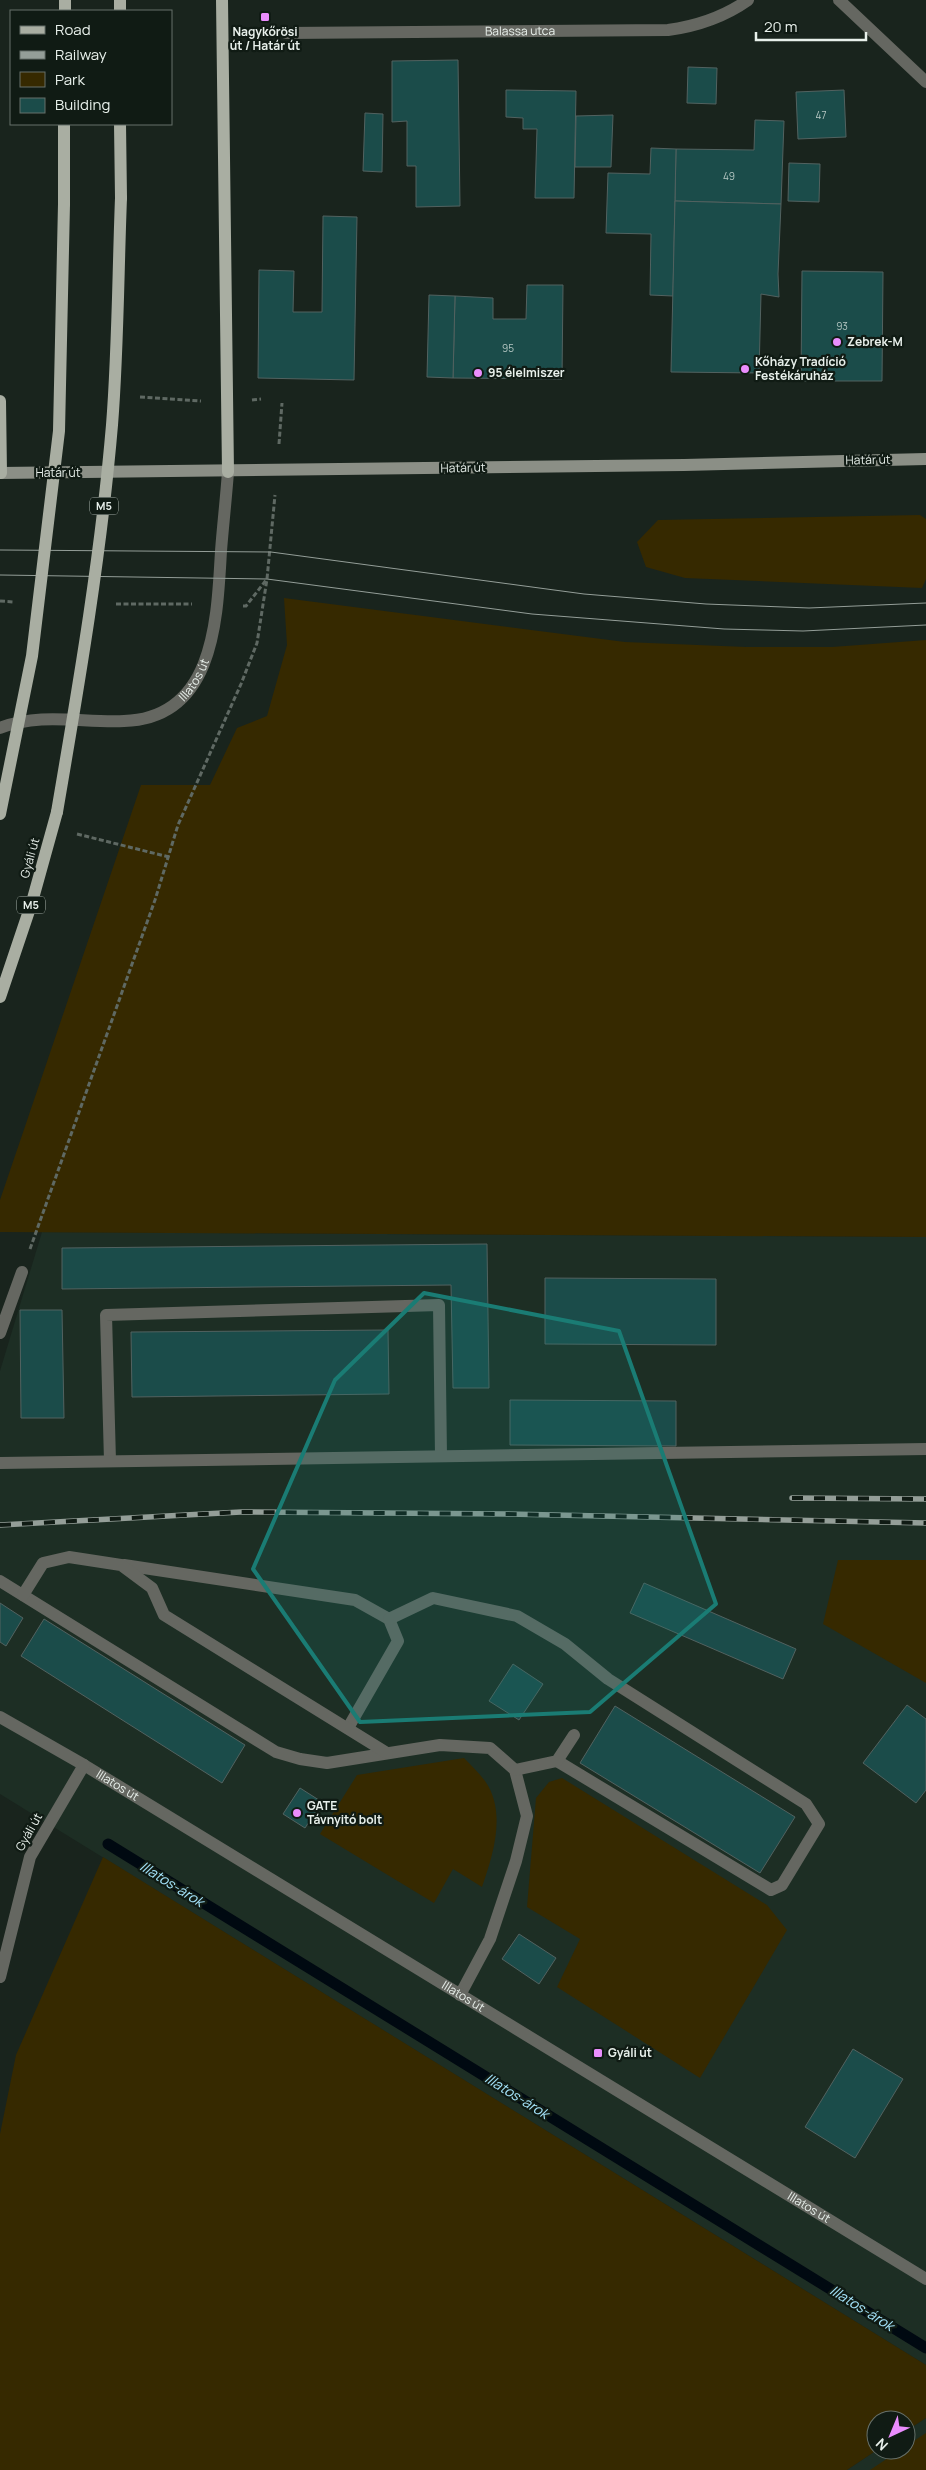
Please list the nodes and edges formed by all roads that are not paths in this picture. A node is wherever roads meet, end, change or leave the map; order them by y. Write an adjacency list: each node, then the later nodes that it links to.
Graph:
1 (222, 0): 10 (main road)
2 (748, 0): 4 (street, Balassa utca)
3 (839, 0): 5 (street)
4 (286, 33)
5 (926, 82)
6 (64, 125): 13 (main road, bridge)
7 (120, 125): 14 (main road, Gyáli út / M5, bridge)
8 (0, 401): 11 (main road)
9 (926, 459): 10 (main road, Határ út)
10 (228, 472): 11 (main road, Határ út); 12 (street, Illatos út)
11 (0, 474)
12 (0, 728)
13 (0, 814)
14 (0, 997)
15 (22, 1272): 16 (street)
16 (0, 1333)
17 (926, 1449): 18 (street)
18 (441, 1456): 19 (street); 19 (street)
19 (110, 1461): 20 (street)
20 (0, 1463)
21 (121, 1565): 23 (street); 24 (street); 26 (street)
22 (0, 1581): 23 (street)
23 (23, 1595): 28 (street)
24 (389, 1619): 26 (street); 29 (street)
25 (0, 1717): 30 (street, Illatos út)
26 (348, 1728): 28 (street)
27 (574, 1735): 29 (street)
28 (387, 1753): 31 (street)
29 (557, 1761): 31 (street)
30 (84, 1766): 32 (street, Gyáli út); 33 (street, Illatos út)
31 (514, 1770): 33 (street)
32 (0, 1978)
33 (460, 1995): 34 (street, Illatos út)
34 (926, 2280)

